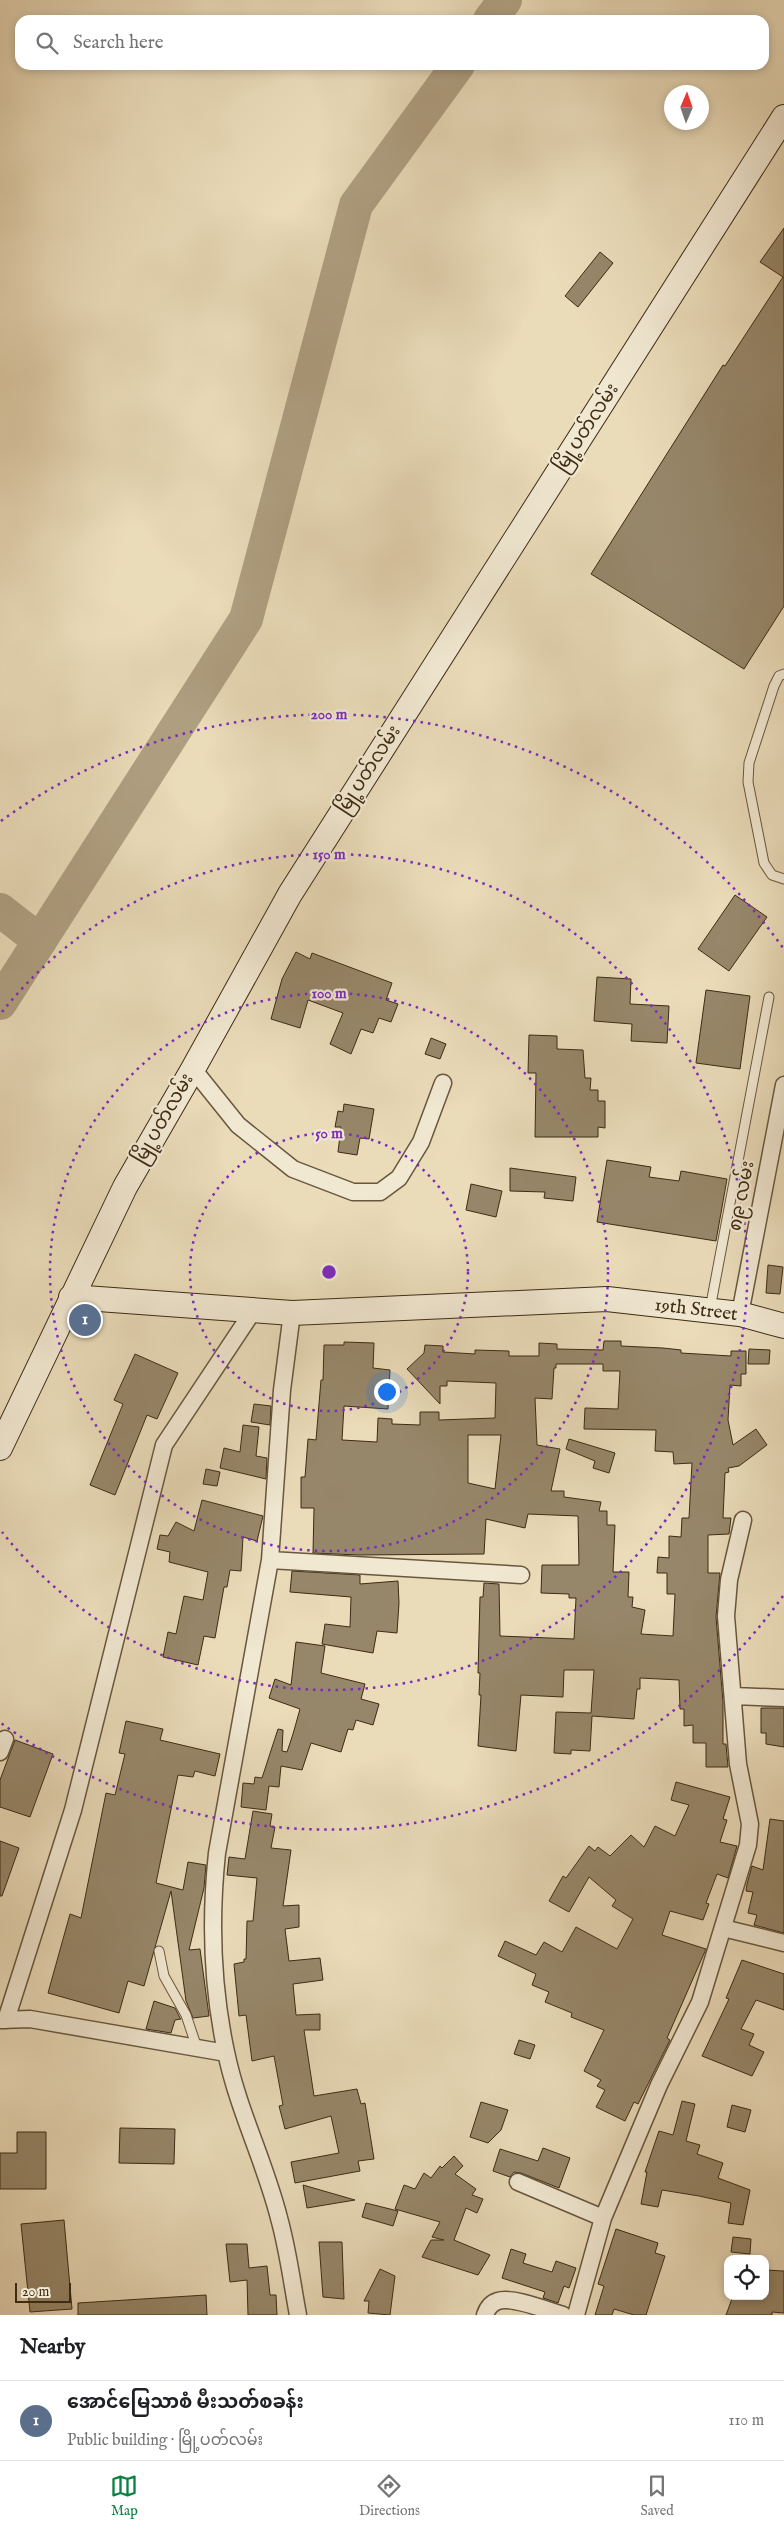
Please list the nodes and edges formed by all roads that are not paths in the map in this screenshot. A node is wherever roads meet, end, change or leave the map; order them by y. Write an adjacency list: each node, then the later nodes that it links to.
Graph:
1 (784, 117): 5 (main road, မြို့ပတ်လမ်း)
2 (784, 674): 3 (lane)
3 (784, 879)
4 (769, 997): 10 (lane)
5 (194, 1069): 6 (street); 8 (main road, မြို့ပတ်လမ်း)
6 (444, 1083)
7 (784, 1085): 12 (street, ၈၉ လမ်း)
8 (71, 1298): 9 (main road, 19th Street); 14 (main road, မြို့ပတ်လမ်း)
9 (253, 1311): 11 (main road, 19th Street); 23 (street)
10 (710, 1311): 11 (main road, 19th Street); 12 (main road, 19th Street)
11 (292, 1314): 16 (street)
12 (740, 1314): 13 (main road, 19th Street)
13 (784, 1326)
14 (0, 1448)
15 (743, 1520): 18 (street)
16 (270, 1560): 17 (street); 25 (street)
17 (521, 1575)
18 (734, 1696): 19 (street); 20 (street)
19 (784, 1698)
20 (722, 1928): 21 (street); 27 (street)
21 (784, 1944)
22 (159, 1951): 24 (lane)
23 (3, 2020): 24 (street)
24 (197, 2048): 25 (street)
25 (226, 2053): 28 (street)
26 (518, 2182): 27 (street)
27 (603, 2218): 31 (street)
28 (298, 2315)
29 (484, 2315): 30 (street)
30 (564, 2315)
31 (576, 2315)

